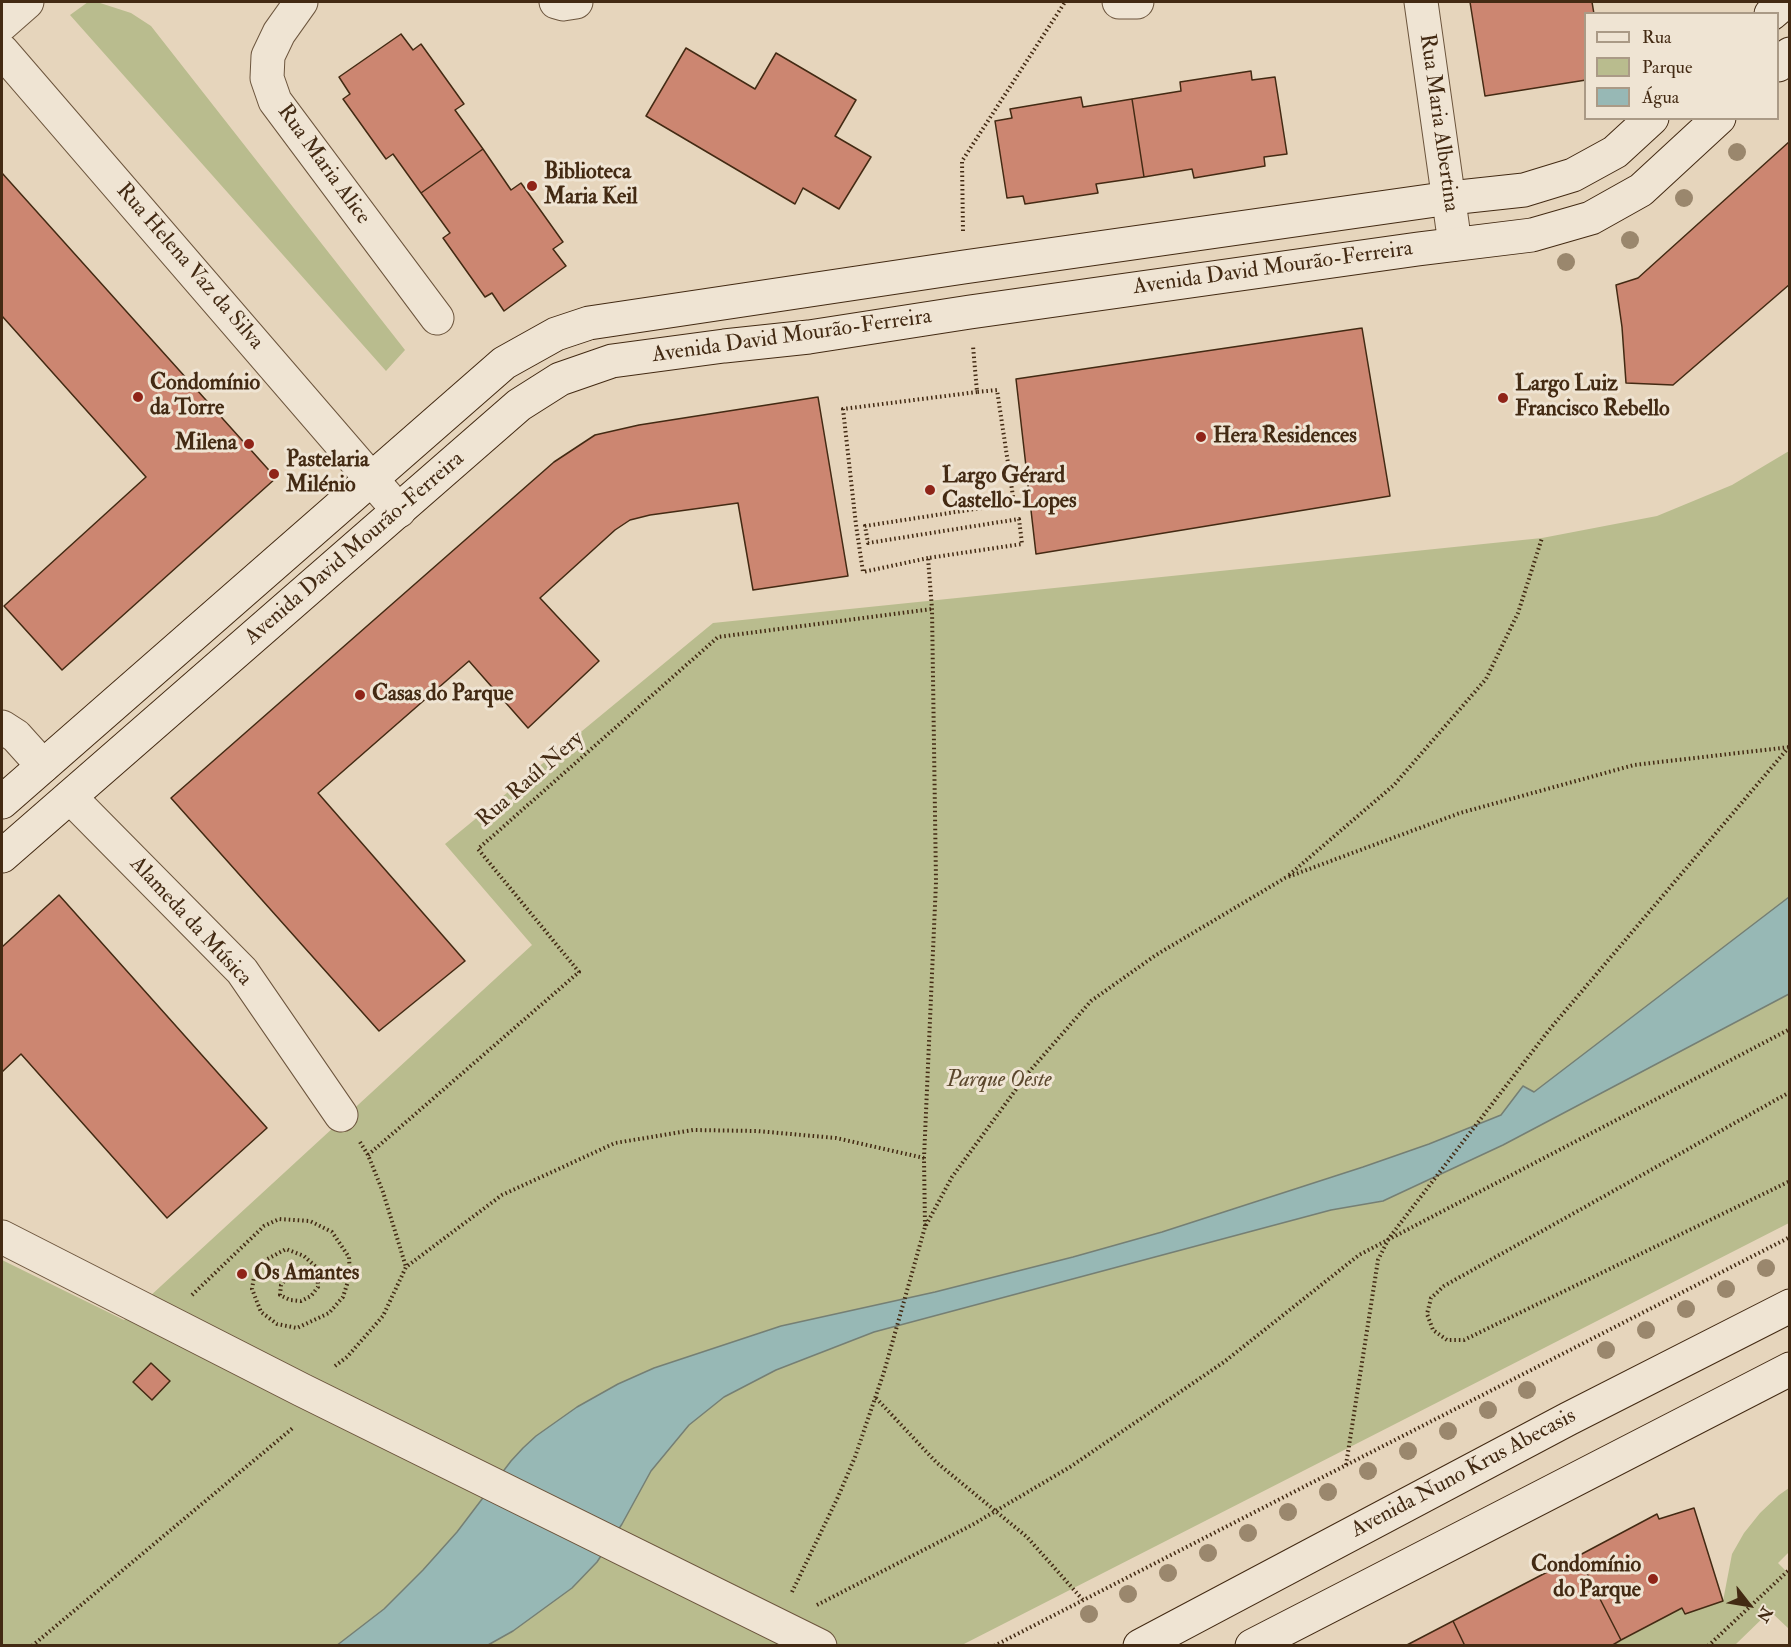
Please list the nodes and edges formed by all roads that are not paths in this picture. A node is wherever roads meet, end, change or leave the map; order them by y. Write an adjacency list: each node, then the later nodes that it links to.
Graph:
1 (27, 2): 10 (street)
2 (301, 2): 16 (street, Rua Maria Alice)
3 (556, 2): 4 (street)
4 (576, 2)
5 (1119, 2): 6 (street)
6 (1137, 2)
7 (1420, 2): 14 (street, Rua Maria Albertina)
8 (1785, 2): 9 (street)
9 (1773, 12)
10 (2, 24)
11 (2, 51): 17 (street, Rua Helena Vaz da Silva)
12 (1650, 120): 14 (street, Avenida David Mourão-Ferreira)
13 (1717, 120): 15 (street, Avenida David Mourão-Ferreira)
14 (1450, 198): 15 (street, Rua Maria Albertina); 17 (street, Avenida David Mourão-Ferreira)
15 (1455, 244): 18 (street, Avenida David Mourão-Ferreira)
16 (437, 318)
17 (372, 479): 18 (street, Rua Helena Vaz da Silva); 20 (street, Avenida David Mourão-Ferreira)
18 (399, 511): 21 (street, Avenida David Mourão-Ferreira)
19 (2, 727): 20 (street)
20 (43, 766): 22 (street, Avenida David Mourão-Ferreira)
21 (70, 797): 23 (street, Avenida David Mourão-Ferreira); 24 (street, Alameda da Música)
22 (2, 802)
23 (2, 856)
24 (341, 1115)
25 (2, 1237): 28 (street)
26 (1790, 1306): 29 (street, Avenida Nuno Krus Abecasis)
27 (1790, 1369): 30 (street)
28 (820, 1646)
29 (1140, 1646)
30 (1252, 1646)

